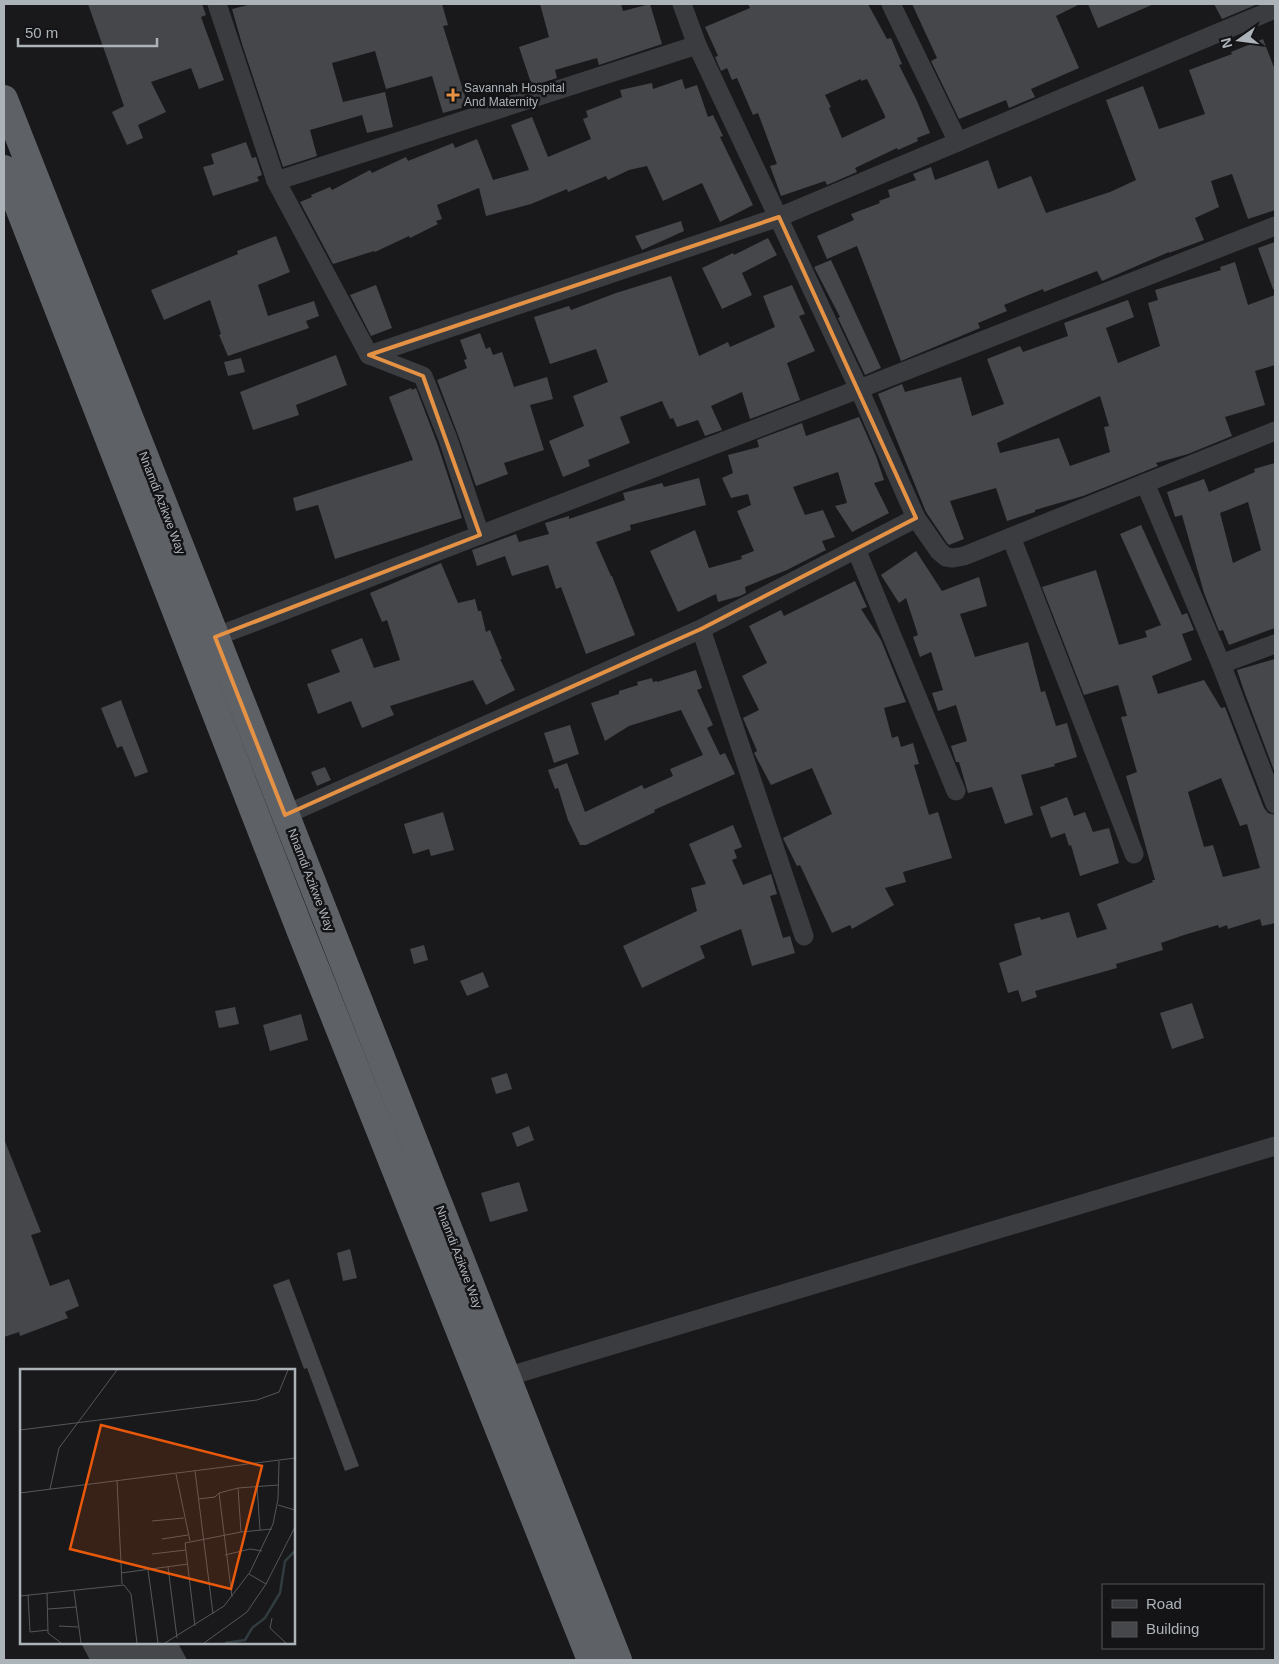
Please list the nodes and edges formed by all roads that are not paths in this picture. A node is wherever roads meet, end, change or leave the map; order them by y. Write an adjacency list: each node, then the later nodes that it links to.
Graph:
1 (217, 4): 9 (street)
2 (682, 4): 5 (street)
3 (891, 4): 7 (street)
4 (1275, 9): 7 (street)
5 (697, 45): 9 (street); 10 (street)
6 (4, 99): 21 (highway, Nnamdi Azikwe Way)
7 (958, 142): 10 (street)
8 (4, 169): 31 (highway, Nnamdi Azikwe Way)
9 (276, 181): 12 (street)
10 (779, 218): 12 (street); 13 (street)
11 (1275, 226): 13 (street)
12 (369, 355): 17 (street)
13 (859, 389): 16 (street); 17 (street)
14 (1275, 431): 15 (street)
15 (1145, 483): 18 (street); 23 (street)
16 (916, 518): 18 (street); 19 (street)
17 (480, 535): 21 (street)
18 (1011, 537): 27 (street)
19 (856, 549): 20 (street); 24 (street)
20 (701, 629): 26 (street); 28 (street)
21 (215, 637): 26 (highway, Nnamdi Azikwe Way)
22 (1275, 644): 23 (street)
23 (1221, 664): 25 (street)
24 (956, 791)
25 (1275, 804)
26 (285, 815): 30 (highway, Nnamdi Azikwe Way)
27 (1134, 854)
28 (804, 936)
29 (1275, 1146): 30 (street)
30 (506, 1377): 32 (highway, Nnamdi Azikwe Way)
31 (591, 1660)
32 (618, 1660)

